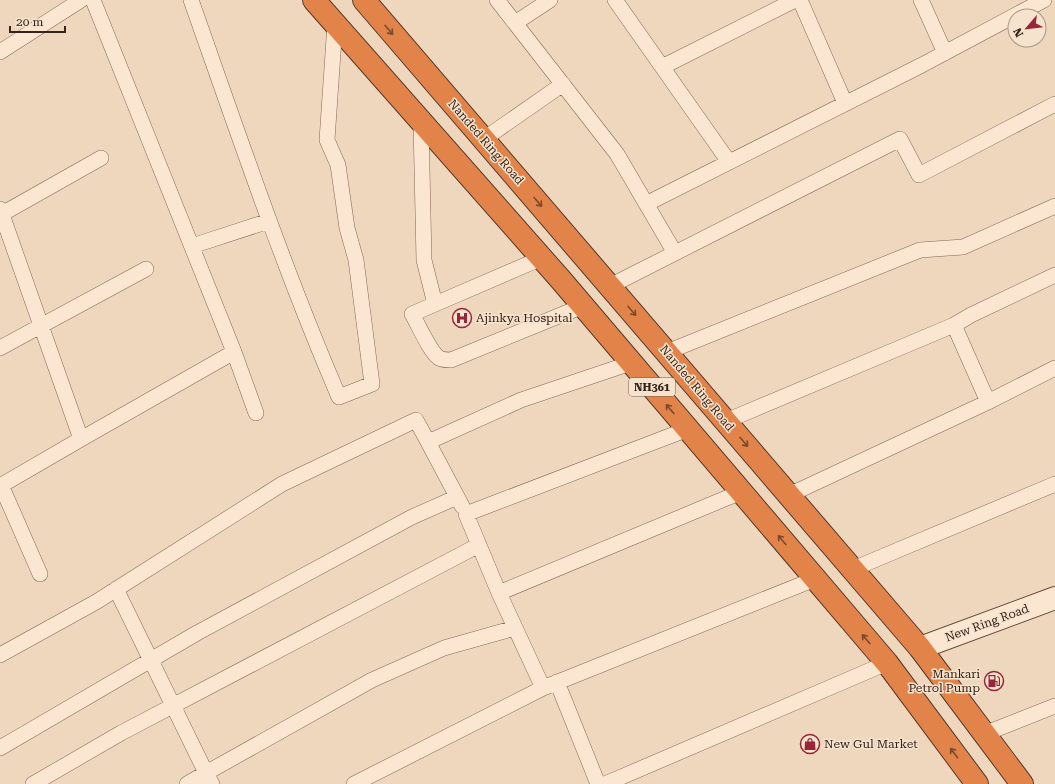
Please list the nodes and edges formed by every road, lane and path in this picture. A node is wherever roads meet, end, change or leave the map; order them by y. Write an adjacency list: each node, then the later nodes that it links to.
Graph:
1 (81, 0): 15 (street)
2 (94, 0): 29 (street)
3 (191, 0): 28 (street)
4 (314, 0): 14 (highway, NH361)
5 (364, 0): 22 (highway, Nanded Ring Road / NH361, one-way to 22)
6 (497, 0): 13 (street)
7 (550, 0): 13 (street)
8 (615, 0): 17 (street)
9 (795, 0): 17 (street)
10 (800, 0): 19 (street)
11 (921, 0): 16 (street)
12 (1044, 0): 16 (street)
13 (515, 23): 18 (street)
14 (335, 24): 21 (highway, NH361); 28 (street)
15 (0, 52)
16 (945, 53): 19 (street)
17 (662, 66): 24 (street)
18 (563, 84): 22 (street); 25 (street)
19 (845, 103): 24 (street)
20 (1055, 104): 30 (street)
21 (421, 123): 31 (highway, NH361); 35 (street)
22 (484, 140): 34 (highway, Nanded Ring Road / NH361, one-way to 34)
23 (101, 158): 27 (street)
24 (729, 162): 25 (street)
25 (646, 204): 30 (street)
26 (1055, 206): 41 (street)
27 (1, 213): 37 (street)
28 (270, 220): 29 (street)
29 (192, 246): 40 (street)
30 (675, 253): 34 (street)
31 (542, 258): 35 (street); 36 (highway, NH361)
32 (146, 269): 37 (street)
33 (1055, 275): 38 (street)
34 (610, 286): 41 (highway, Nanded Ring Road / NH361, one-way to 41)
35 (435, 304): 36 (street)
36 (583, 306): 42 (highway, NH361)
37 (41, 325): 39 (street); 48 (street)
38 (954, 326): 44 (street); 46 (street)
39 (0, 348)
40 (234, 352): 45 (street); 48 (street)
41 (667, 352): 46 (highway, Nanded Ring Road / NH361)
42 (631, 363): 47 (highway, NH361, one-way to 42); 49 (street)
43 (1055, 368): 44 (street)
44 (988, 402): 53 (street)
45 (256, 413)
46 (726, 421): 53 (highway, Nanded Ring Road / NH361, one-way to 53)
47 (688, 429): 52 (highway, NH361); 55 (street)
48 (81, 439): 51 (street)
49 (428, 442): 54 (street); 60 (street)
50 (1055, 484): 57 (street)
51 (0, 485): 58 (street)
52 (741, 492): 59 (highway, NH361, one-way to 52); 61 (street)
53 (789, 496): 57 (highway, Nanded Ring Road / NH361)
54 (457, 497): 55 (street); 66 (street)
55 (466, 514): 56 (street)
56 (479, 545): 61 (street); 70 (street)
57 (852, 569): 64 (highway, Nanded Ring Road / NH361)
58 (40, 574)
59 (815, 579): 67 (highway, NH361, one-way to 59); 68 (street)
60 (116, 589): 65 (street); 66 (street)
61 (499, 593): 63 (street)
62 (1055, 598): 64 (street, New Ring Road)
63 (515, 628): 69 (street); 74 (street)
64 (920, 648): 72 (highway, Nanded Ring Road / NH361)
65 (0, 655)
66 (151, 660): 70 (street); 73 (street)
67 (887, 663): 79 (street); 80 (highway, NH361, one-way to 67)
68 (557, 682): 69 (street); 78 (street)
69 (543, 688): 77 (street)
70 (173, 706): 74 (street); 75 (street)
71 (1055, 706): 72 (street)
72 (984, 734): 81 (highway, Nanded Ring Road / NH361)
73 (0, 748)
74 (209, 778): 76 (street)
75 (33, 784)
76 (187, 784)
77 (354, 784)
78 (598, 784)
79 (605, 784)
80 (977, 784)
81 (1022, 784)

